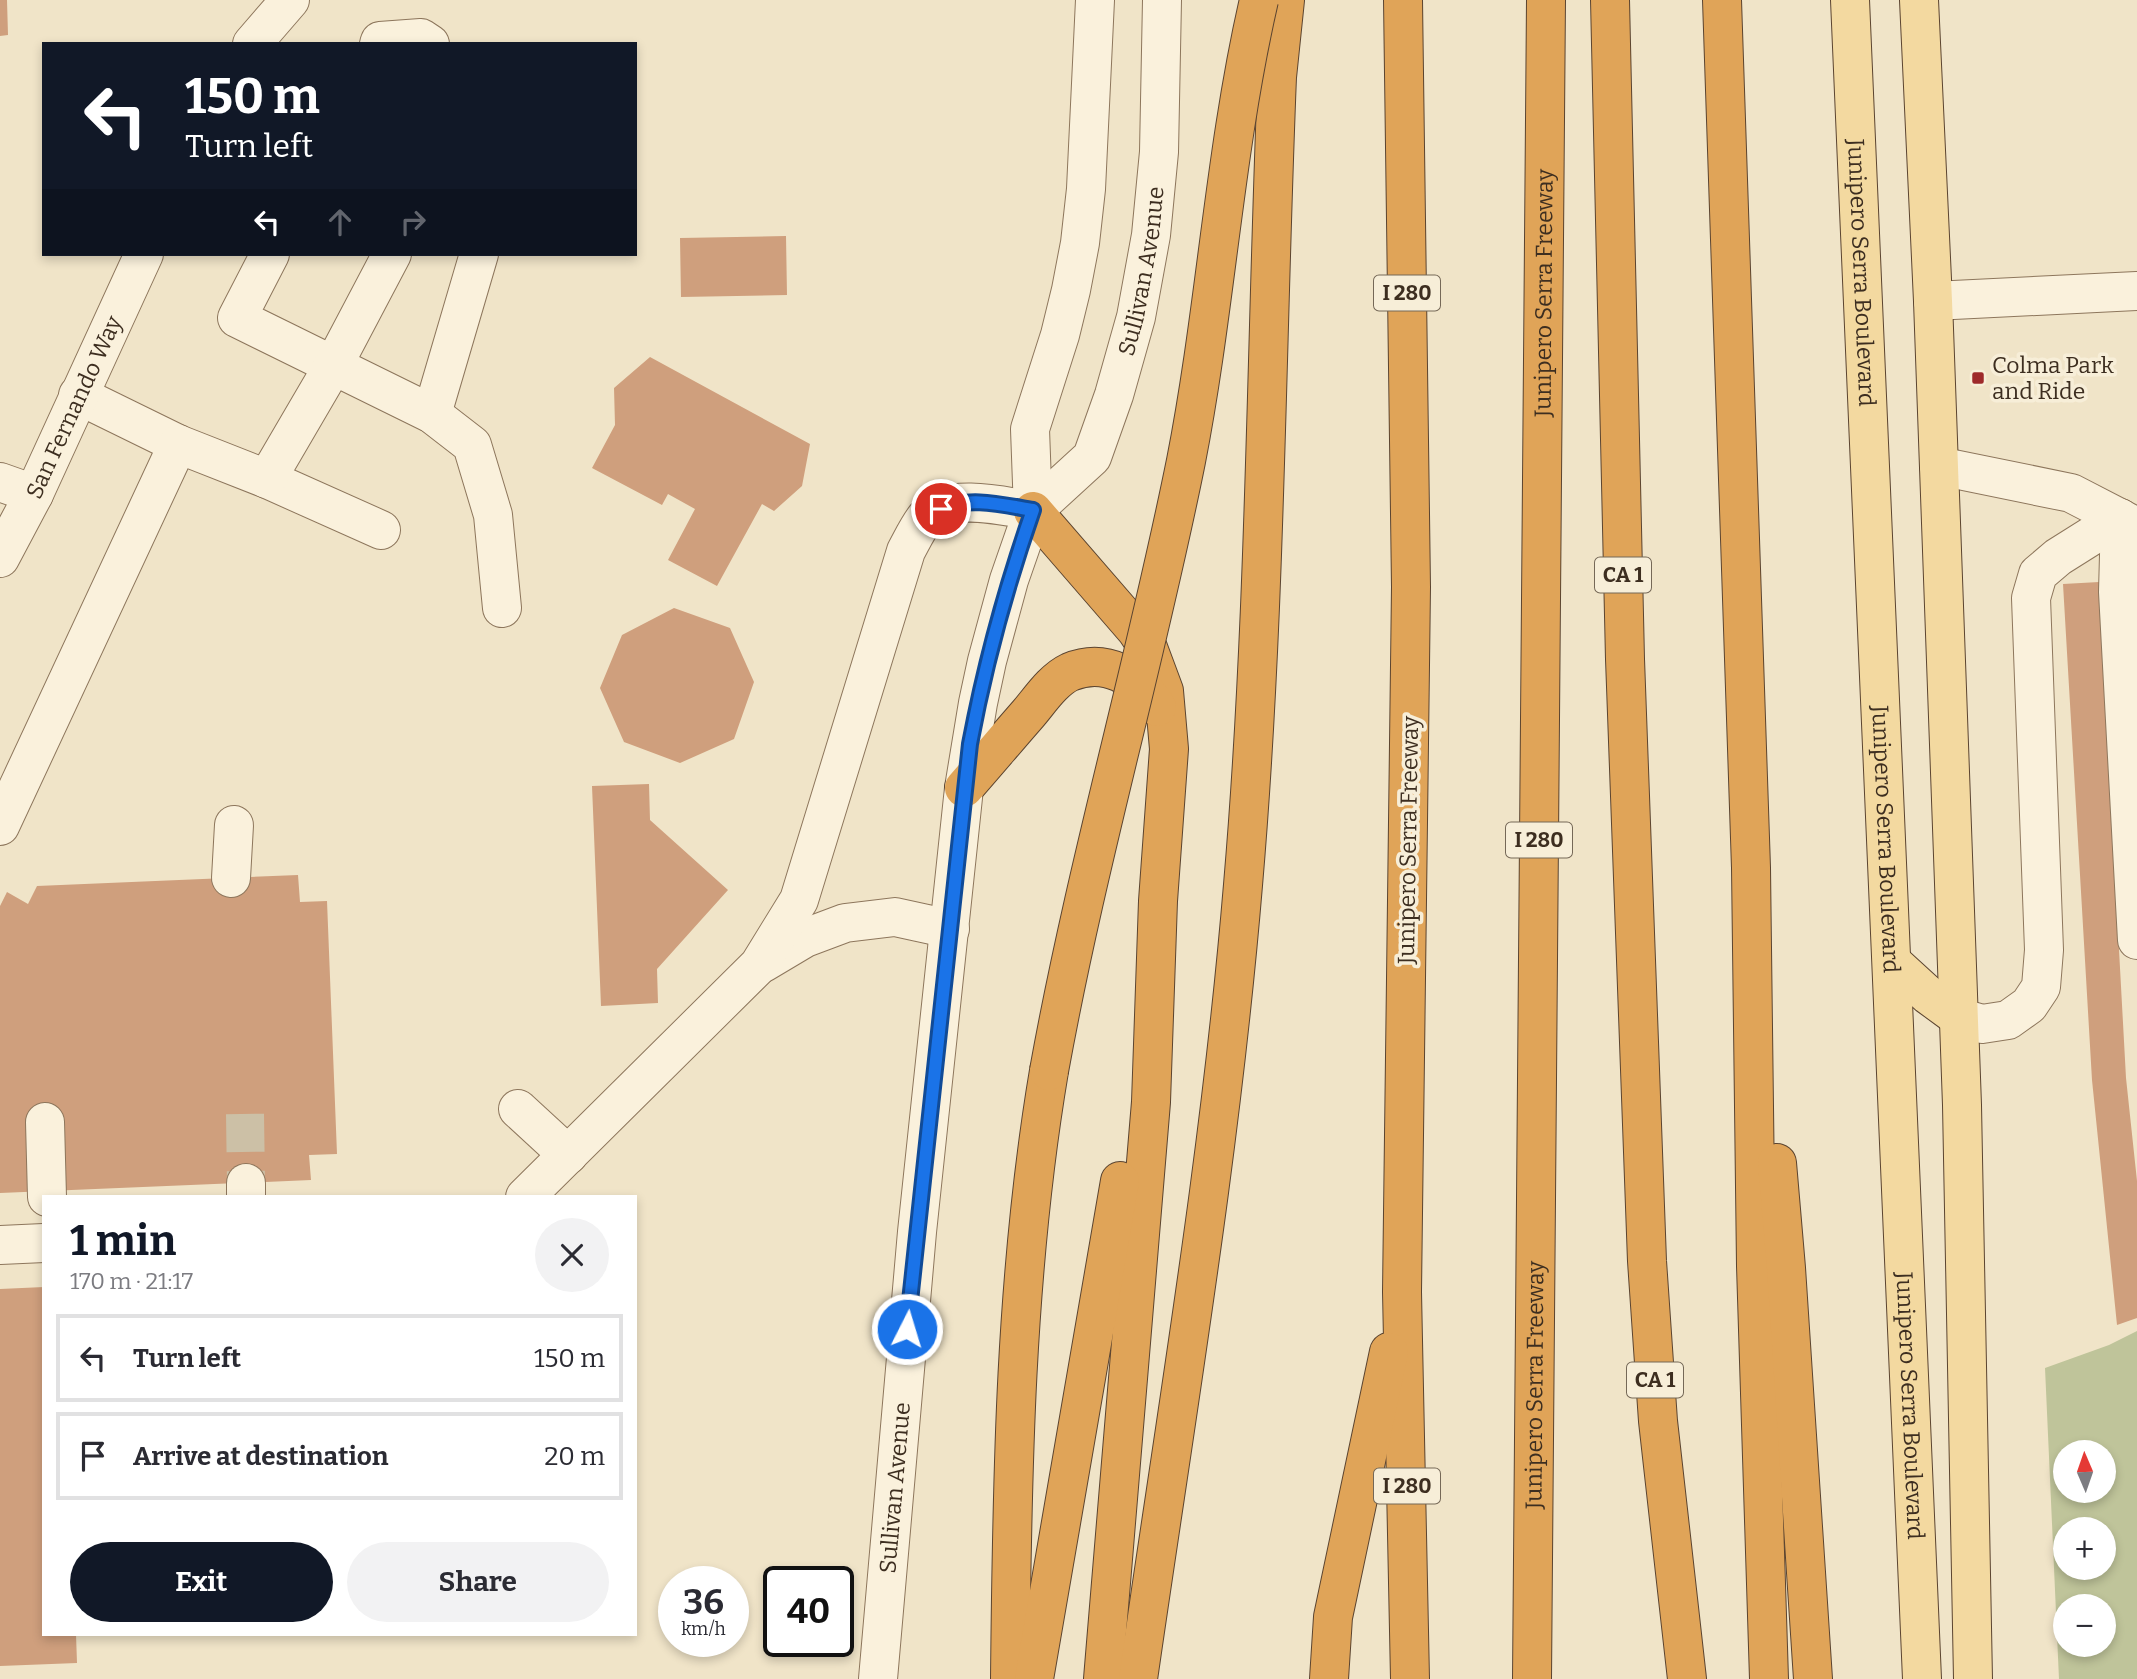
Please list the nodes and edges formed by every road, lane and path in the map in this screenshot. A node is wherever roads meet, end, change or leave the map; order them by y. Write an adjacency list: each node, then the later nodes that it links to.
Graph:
1 (290, 0): 12 (street)
2 (1095, 0): 28 (street, Sullivan Avenue)
3 (1162, 0): 28 (street, Sullivan Avenue)
4 (1259, 0): 54 (highway, bridge)
5 (1285, 0): 57 (highway)
6 (1404, 0): 52 (highway, Junipero Serra Freeway / I 280)
7 (1546, 0): 60 (highway, Junipero Serra Freeway / I 280)
8 (1610, 0): 61 (highway, CA 1)
9 (1722, 0): 37 (highway)
10 (1850, 0): 42 (main road, Junipero Serra Boulevard)
11 (1919, 0): 20 (main road)
12 (254, 42)
13 (380, 42): 14 (street)
14 (427, 42)
15 (143, 256): 22 (street, San Fernando Way)
16 (269, 256): 21 (street)
17 (390, 256): 21 (street)
18 (478, 256): 23 (street)
19 (2137, 291): 20 (street)
20 (1933, 301): 25 (main road)
21 (333, 366): 23 (street); 26 (street)
22 (78, 395): 24 (street); 27 (street, San Fernando Way)
23 (432, 414): 32 (street)
24 (178, 444): 26 (street); 36 (street)
25 (1939, 466): 29 (street); 44 (main road)
26 (267, 479): 30 (street)
27 (17, 488): 31 (street, San Fernando Way)
28 (1033, 510): 33 (highway); 34 (street, Sullivan Avenue); 43 (street)
29 (2129, 522): 41 (street); 44 (street)
30 (381, 530)
31 (0, 558)
32 (502, 608)
33 (1169, 749): 34 (highway); 39 (highway)
34 (964, 788): 40 (street, Sullivan Avenue)
35 (234, 825): 38 (street)
36 (0, 826)
37 (1751, 868): 62 (highway); 63 (highway)
38 (231, 878)
39 (1158, 901): 55 (highway); 56 (highway)
40 (950, 929): 43 (street); 53 (street, Sullivan Avenue)
41 (2137, 940)
42 (1893, 963): 44 (main road); 64 (main road, Junipero Serra Boulevard)
43 (759, 965): 47 (street)
44 (1958, 1017): 65 (main road)
45 (517, 1109): 47 (street)
46 (45, 1122): 48 (street)
47 (568, 1156): 49 (street)
48 (47, 1195)
49 (527, 1195)
50 (42, 1243): 51 (street)
51 (0, 1245)
52 (1402, 1292): 58 (highway); 59 (highway, Junipero Serra Freeway / I 280)
53 (878, 1679)
54 (1010, 1679)
55 (1034, 1679)
56 (1103, 1679)
57 (1138, 1679)
58 (1329, 1679)
59 (1410, 1679)
60 (1532, 1679)
61 (1687, 1679)
62 (1769, 1679)
63 (1813, 1679)
64 (1922, 1679)
65 (1973, 1679)

